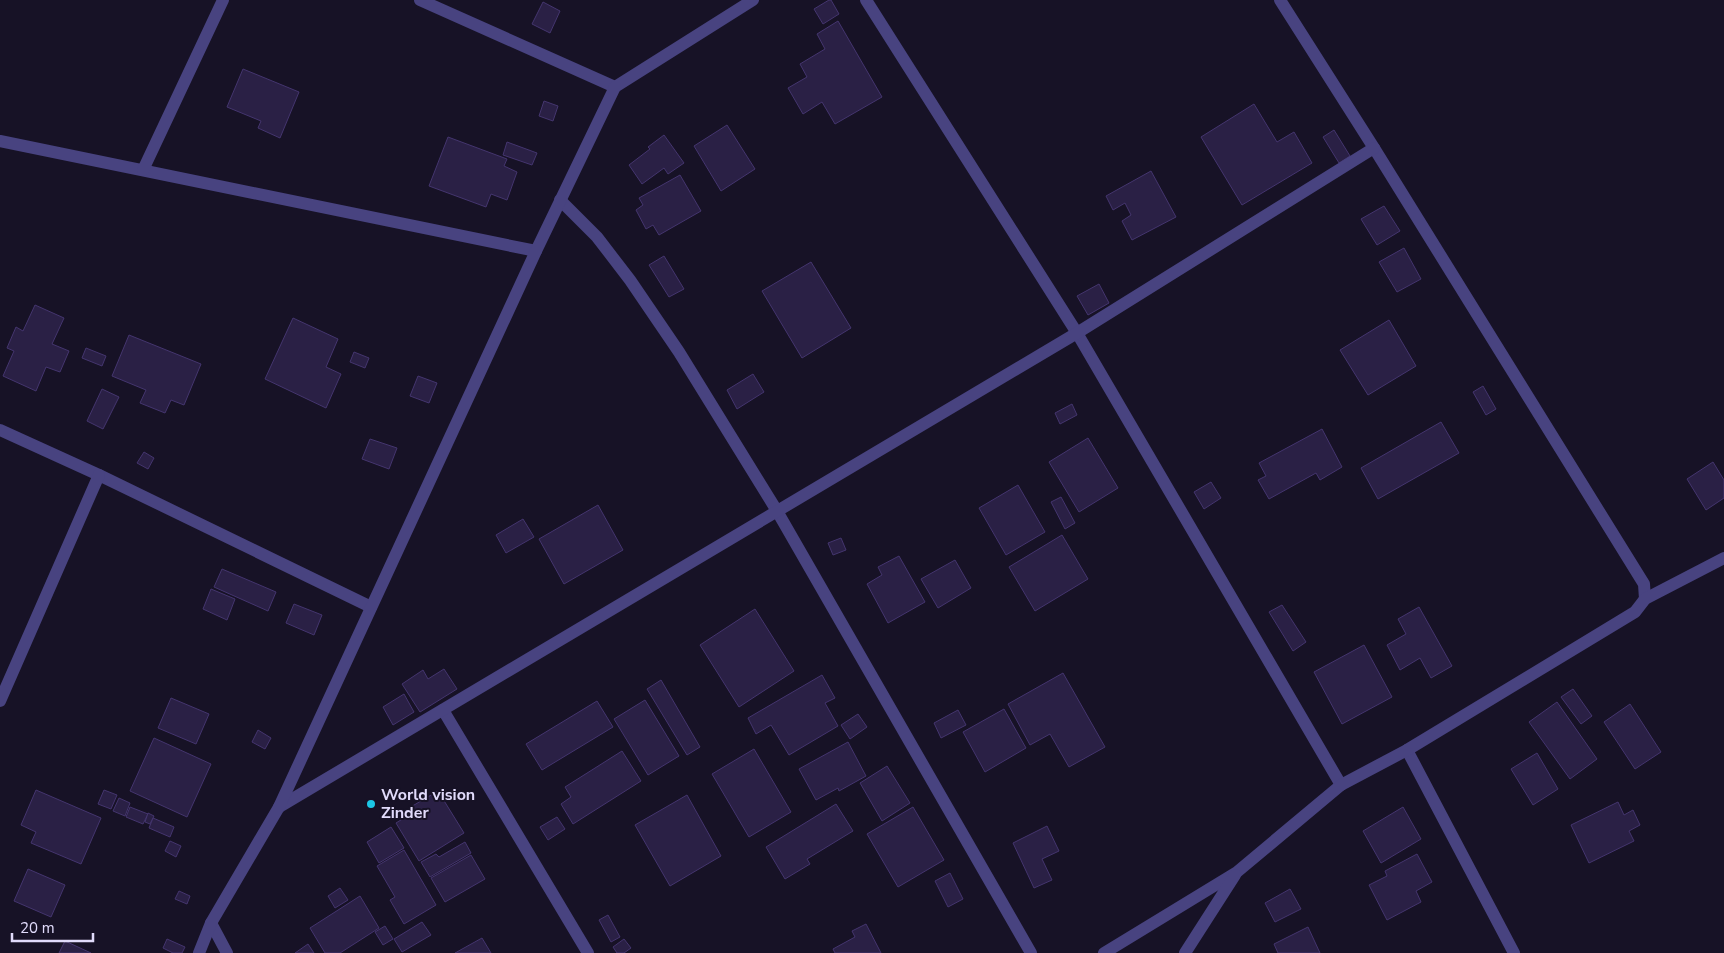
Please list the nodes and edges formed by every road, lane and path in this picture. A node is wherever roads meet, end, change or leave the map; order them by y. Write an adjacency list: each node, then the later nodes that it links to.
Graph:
1 (223, 0): 9 (street)
2 (420, 0): 6 (street)
3 (753, 0): 6 (street)
4 (866, 0): 12 (street)
5 (1280, 0): 8 (street)
6 (615, 87): 10 (street)
7 (0, 141): 9 (street)
8 (1374, 148): 12 (street); 17 (street)
9 (143, 170): 11 (street)
10 (560, 200): 11 (street); 15 (street)
11 (536, 251): 18 (street)
12 (1077, 333): 15 (street); 22 (street)
13 (0, 430): 14 (street)
14 (99, 475): 18 (street); 19 (street)
15 (777, 511): 20 (street); 29 (street)
16 (1724, 558): 17 (street)
17 (1645, 599): 21 (street)
18 (371, 607): 23 (street)
19 (0, 701)
20 (443, 710): 23 (street); 28 (street)
21 (1407, 750): 22 (street); 32 (street)
22 (1341, 786): 24 (street)
23 (279, 807): 25 (street)
24 (1237, 872): 30 (street); 31 (street)
25 (211, 923): 26 (street); 27 (street)
26 (199, 953)
27 (227, 953)
28 (588, 953)
29 (1031, 953)
30 (1104, 953)
31 (1185, 953)
32 (1514, 953)

